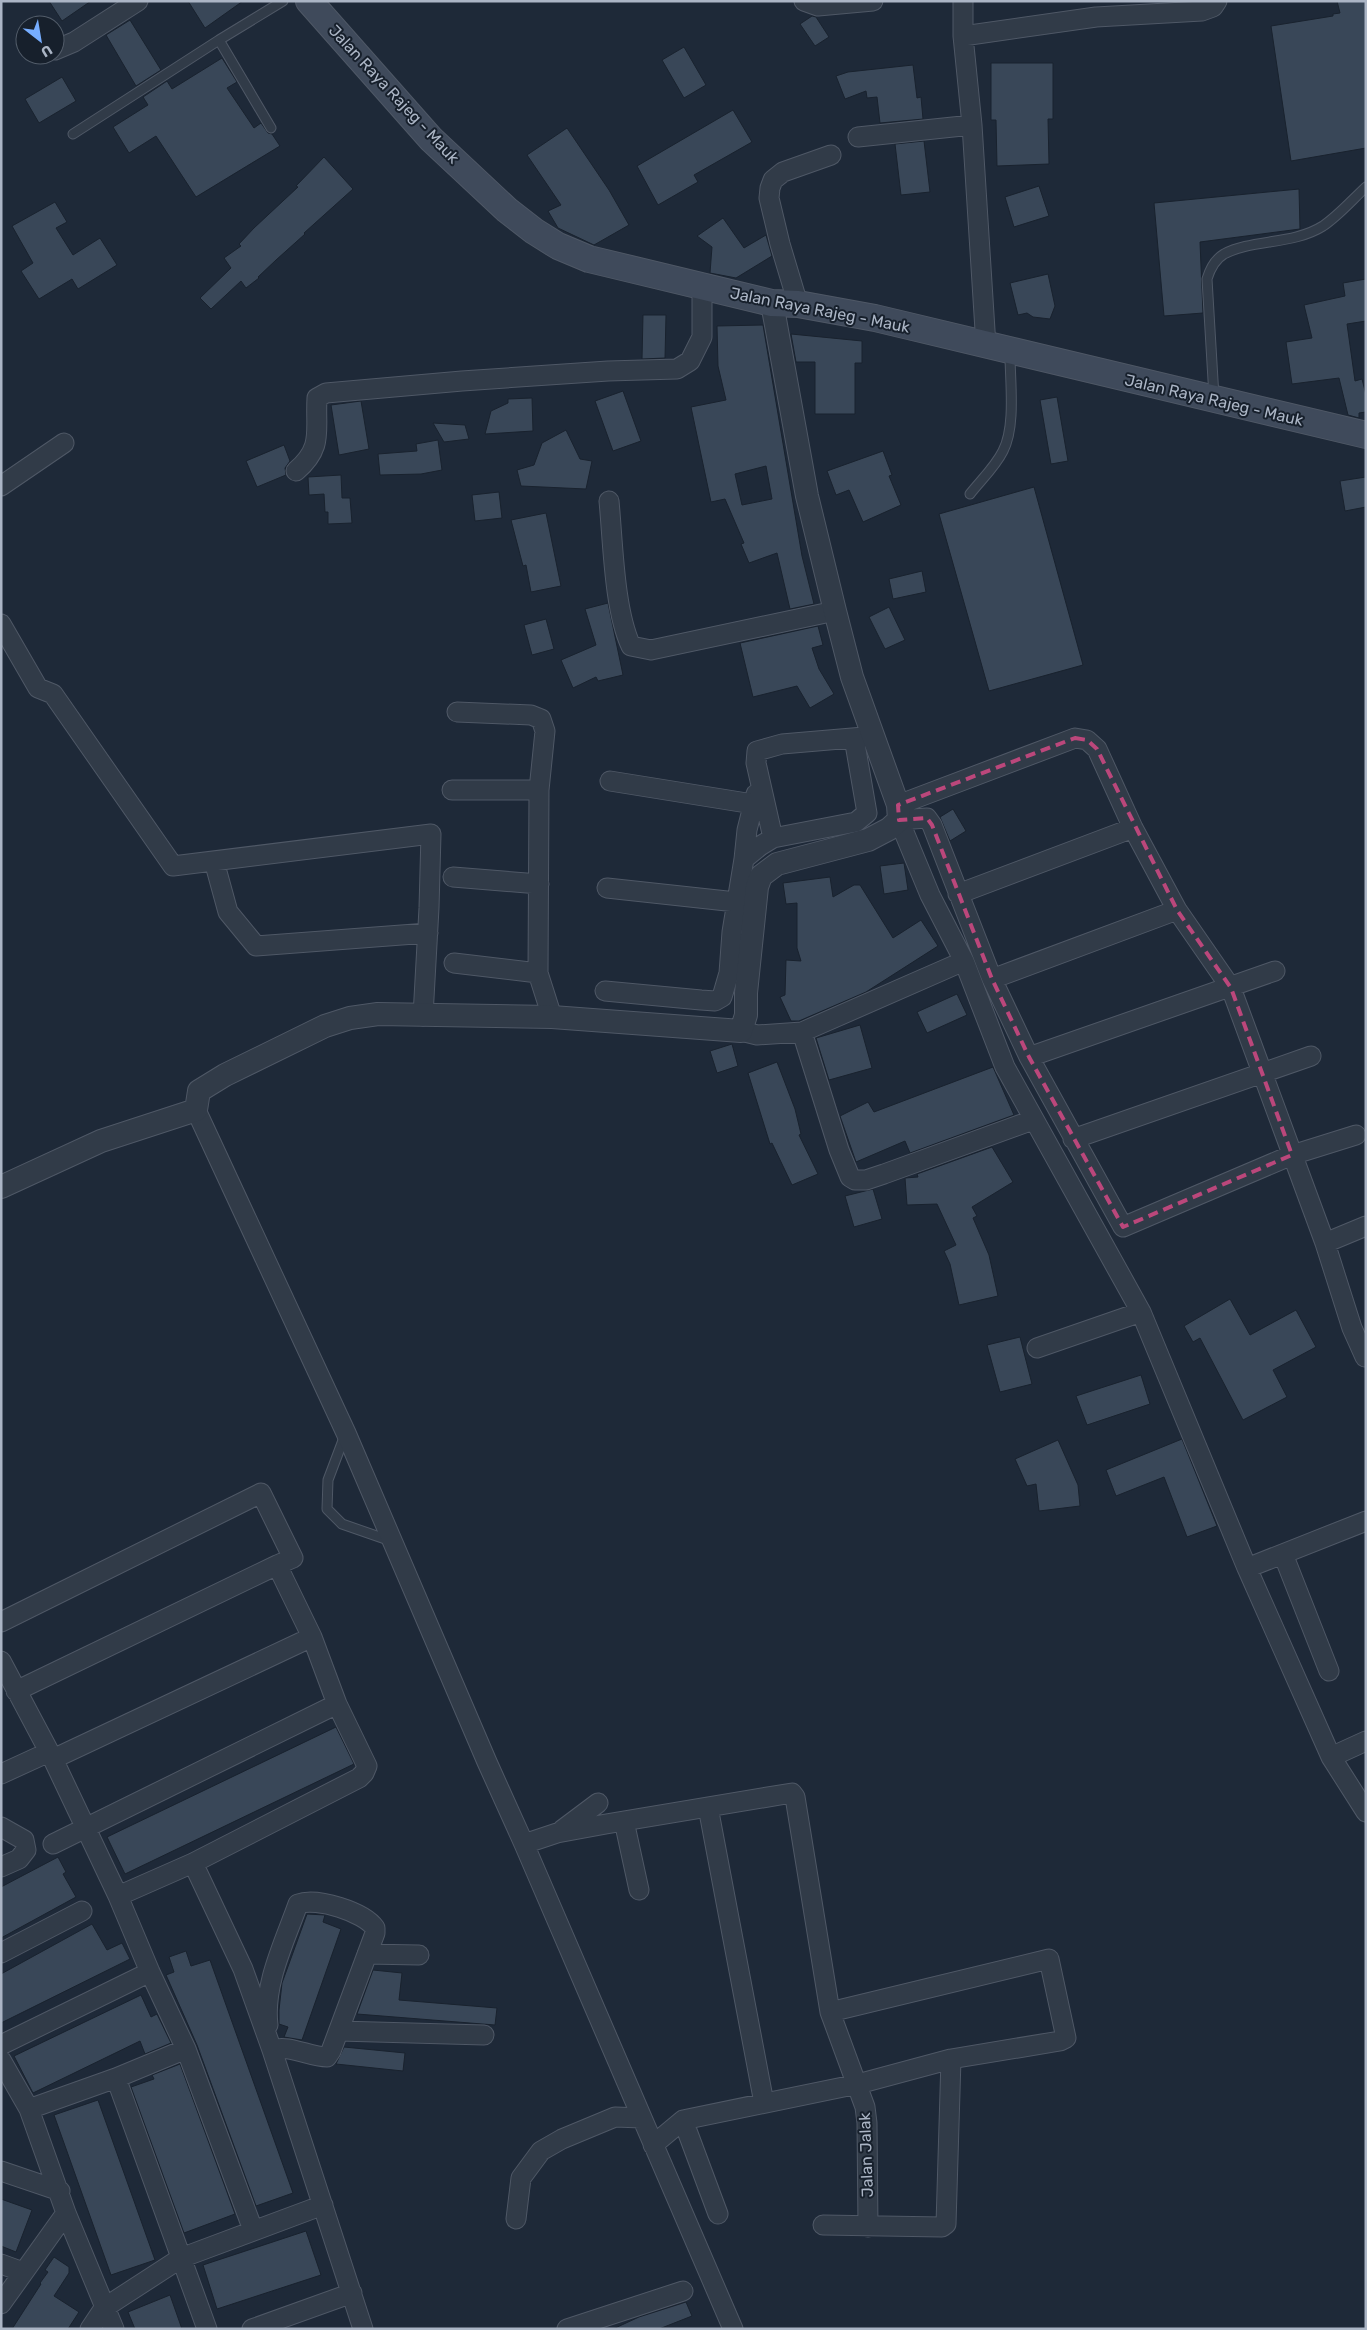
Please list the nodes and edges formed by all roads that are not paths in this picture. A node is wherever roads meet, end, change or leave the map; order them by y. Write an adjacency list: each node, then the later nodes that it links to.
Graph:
1 (138, 1): 11 (street)
2 (283, 1): 10 (lane)
3 (309, 1): 18 (main road, Jalan Raya Rajeg - Mauk)
4 (804, 1): 5 (street)
5 (873, 1)
6 (963, 1): 9 (street)
7 (1217, 1): 8 (street)
8 (1096, 9): 9 (street)
9 (963, 36): 12 (street)
10 (219, 40): 13 (lane); 14 (lane)
11 (65, 46)
12 (972, 125): 15 (street); 21 (street)
13 (271, 128)
14 (73, 134)
15 (858, 137)
16 (831, 155): 20 (street)
17 (1366, 188): 22 (lane)
18 (702, 286): 19 (main road, Jalan Raya Rajeg - Mauk); 25 (street)
19 (772, 304): 20 (main road, Jalan Raya Rajeg - Mauk); 29 (street)
20 (798, 304): 21 (main road, Jalan Raya Rajeg - Mauk)
21 (998, 349): 22 (main road, Jalan Raya Rajeg - Mauk); 27 (lane)
22 (1214, 400): 23 (main road, Jalan Raya Rajeg - Mauk)
23 (1366, 435)
24 (64, 443): 26 (street)
25 (296, 471)
26 (1, 486)
27 (970, 494)
28 (609, 501): 29 (street)
29 (835, 611): 32 (street)
30 (1, 624): 42 (street)
31 (457, 712): 36 (street)
32 (864, 737): 34 (street); 38 (street); 40 (street)
33 (610, 781): 37 (street)
34 (760, 783): 37 (street); 40 (street)
35 (452, 790): 36 (street)
36 (539, 790): 44 (street)
37 (753, 804): 41 (street)
38 (898, 812): 39 (street); 46 (street); 50 (street); 59 (street)
39 (1133, 828): 46 (street); 48 (street)
40 (773, 838): 41 (street)
41 (744, 860): 47 (street)
42 (214, 861): 49 (street); 49 (street)
43 (453, 877): 44 (street)
44 (539, 884): 53 (street)
45 (607, 888): 47 (street)
46 (958, 894): 54 (street)
47 (736, 902): 56 (street)
48 (1178, 910): 54 (street); 55 (street)
49 (428, 933): 57 (street)
50 (964, 961): 60 (street); 65 (street)
51 (454, 963): 53 (street)
52 (1275, 971): 55 (street)
53 (538, 973): 58 (street)
54 (992, 979): 62 (street)
55 (1231, 988): 62 (street); 63 (street)
56 (605, 991)
57 (423, 1016): 58 (street); 64 (street)
58 (552, 1017): 59 (street)
59 (741, 1031): 60 (street)
60 (802, 1032): 65 (street)
61 (1311, 1056): 63 (street)
62 (1029, 1057): 67 (street)
63 (1263, 1072): 67 (street); 68 (street)
64 (198, 1100): 69 (street); 76 (street)
65 (1033, 1120): 72 (street)
66 (1356, 1135): 68 (street)
67 (1073, 1139): 68 (street)
68 (1292, 1155): 71 (street)
69 (1, 1187)
70 (1366, 1226): 71 (street)
71 (1325, 1243): 73 (street)
72 (1141, 1312): 74 (street); 81 (street)
73 (1359, 1325): 75 (street)
74 (1037, 1348)
75 (1365, 1357)
76 (346, 1433): 78 (street); 78 (lane)
77 (1366, 1521): 79 (street)
78 (391, 1541): 99 (street)
79 (1283, 1554): 81 (street); 84 (street)
80 (277, 1565): 82 (street); 83 (street); 85 (street)
81 (1247, 1568): 89 (street)
82 (1, 1622)
83 (312, 1637): 86 (street); 88 (street)
84 (1329, 1671)
85 (7, 1678): 88 (street)
86 (337, 1704): 96 (street); 100 (street)
87 (1366, 1741): 89 (street)
88 (51, 1755): 90 (street); 96 (street)
89 (1330, 1757): 93 (street)
90 (1, 1774)
91 (598, 1803): 97 (street)
92 (708, 1807): 94 (street); 109 (street, Jalan Jalak); 119 (street)
93 (1366, 1812)
94 (624, 1822): 97 (street); 102 (street)
95 (1, 1827): 101 (street)
96 (84, 1828): 98 (street); 103 (street)
97 (557, 1833): 99 (street)
98 (53, 1844)
99 (524, 1844): 121 (street)
100 (193, 1862): 103 (street); 114 (street)
101 (1, 1867)
102 (639, 1890)
103 (118, 1896): 108 (street)
104 (82, 1911): 105 (street)
105 (1, 1953)
106 (368, 1954): 107 (street); 110 (street); 114 (street)
107 (419, 1955)
108 (150, 1972): 112 (street); 113 (street)
109 (830, 2012): 115 (street); 118 (street, Jalan Jalak)
110 (339, 2031): 111 (street); 114 (street)
111 (484, 2035)
112 (1, 2045)
113 (186, 2049): 117 (street); 132 (street)
114 (276, 2049): 126 (street)
115 (951, 2059): 118 (street); 131 (street)
116 (1, 2060): 120 (street)
117 (116, 2078): 120 (street); 133 (street)
118 (858, 2084): 119 (street); 131 (street, Jalan Jalak)
119 (764, 2103): 122 (street)
120 (29, 2109): 125 (street)
121 (642, 2118): 123 (street); 129 (street)
122 (683, 2120): 123 (street); 128 (street)
123 (653, 2145): 146 (street)
124 (1, 2171): 125 (street)
125 (60, 2191): 127 (street)
126 (323, 2205): 132 (street); 137 (street)
127 (66, 2213): 135 (street); 139 (street)
128 (718, 2214)
129 (516, 2219)
130 (823, 2225): 131 (street)
131 (868, 2227)
132 (253, 2230): 133 (street)
133 (182, 2258): 139 (street); 142 (street)
134 (1, 2264): 135 (street)
135 (23, 2272): 138 (street)
136 (683, 2290): 145 (street)
137 (352, 2293): 143 (street); 144 (street)
138 (1, 2304)
139 (104, 2308): 140 (street); 141 (street)
140 (90, 2329)
141 (114, 2329)
142 (207, 2329)
143 (252, 2329)
144 (363, 2329)
145 (567, 2329)
146 (733, 2329)

